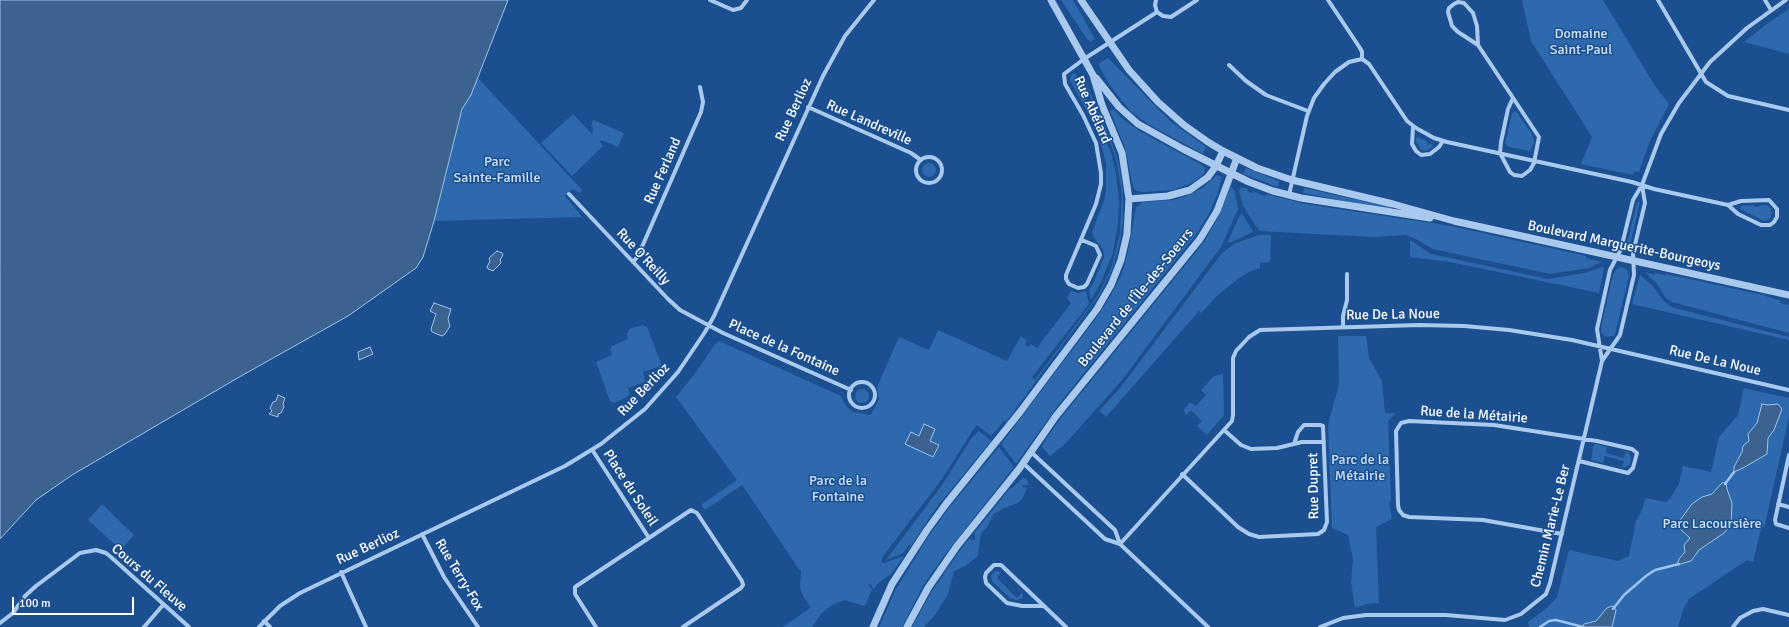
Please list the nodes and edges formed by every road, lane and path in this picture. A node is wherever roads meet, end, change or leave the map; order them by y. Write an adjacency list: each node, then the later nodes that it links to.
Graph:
1 (710, 0): 2 (street)
2 (747, 0)
3 (874, 0): 24 (street, Rue Berlioz)
4 (1051, 0): 17 (street, Boulevard de l'Île-des-Soeurs)
5 (1081, 0): 15 (street)
6 (1156, 0): 14 (street)
7 (1197, 0): 14 (street)
8 (1328, 0): 18 (street)
9 (1658, 0): 20 (street)
10 (1765, 0): 13 (street)
11 (1786, 0): 13 (street, Chemin Marie-Le Ber)
12 (1466, 2): 16 (street); 16 (street)
13 (1771, 10): 20 (street, Chemin Marie-Le Ber)
14 (1157, 12): 15 (street, Rue Abélard)
15 (1110, 42): 17 (street, Rue Abélard); 29 (street)
16 (1478, 45): 23 (street)
17 (1084, 59): 21 (street, Boulevard de l'Île-des-Soeurs); 43 (street, Rue Abélard)
18 (1362, 59): 26 (street); 27 (street)
19 (1229, 65): 26 (street)
20 (1700, 73): 25 (street); 37 (street, Chemin Marie-Le Ber)
21 (1093, 74): 34 (street, Boulevard Marguerite-Bourgeoys); 40 (street, Boulevard de l'Île-des-Soeurs)
22 (700, 87): 46 (street, Rue Ferland)
23 (1513, 98): 30 (street); 33 (street)
24 (808, 107): 32 (street, Rue Landreville); 49 (street, Rue Berlioz)
25 (1789, 110)
26 (1308, 111): 36 (street)
27 (1413, 127): 28 (street); 28 (street)
28 (1443, 141): 30 (street)
29 (1223, 151): 31 (street); 34 (street)
30 (1500, 153): 33 (street); 33 (street)
31 (1237, 158): 35 (street, Boulevard de l'Île-des-Soeurs); 36 (street, Boulevard Marguerite-Bourgeoys)
32 (921, 160): 32 (street, Rue Landreville)
33 (1535, 160): 37 (street)
34 (1216, 166): 35 (street, Boulevard Marguerite-Bourgeoys); 40 (street)
35 (1231, 173): 39 (street, Boulevard Marguerite-Bourgeoys); 61 (street, Boulevard de l'Île-des-Soeurs)
36 (1292, 180): 39 (street); 42 (street, Boulevard Marguerite-Bourgeoys)
37 (1642, 185): 41 (street); 44 (street, Chemin Marie-Le Ber); 45 (street, Chemin Marie-Le Ber)
38 (569, 194): 46 (street, Rue O'Reilly)
39 (1289, 195): 42 (street, Boulevard Marguerite-Bourgeoys)
40 (1129, 199): 88 (street, Boulevard de l'Île-des-Soeurs)
41 (1728, 205): 41 (street)
42 (1454, 221): 44 (street, Boulevard Marguerite-Bourgeoys)
43 (1082, 240): 43 (street, Rue Abélard)
44 (1616, 257): 45 (street, Boulevard Marguerite-Bourgeoys); 51 (street, Chemin Marie-Le Ber)
45 (1634, 261): 48 (street, Boulevard Marguerite-Bourgeoys); 52 (street, Chemin Marie-Le Ber)
46 (633, 262): 49 (street, Rue O'Reilly)
47 (1347, 274): 50 (street)
48 (1789, 295)
49 (708, 326): 54 (street, Place de la Fontaine); 60 (street, Rue Berlioz)
50 (1343, 327): 51 (street, Rue De La Noue); 56 (street, Rue De La Noue)
51 (1599, 346): 52 (street, Rue De La Noue); 53 (street, Chemin Marie-Le Ber)
52 (1610, 348): 53 (street, Chemin Marie-Le Ber); 55 (street, Rue De La Noue)
53 (1602, 361): 57 (street, Chemin Marie-Le Ber)
54 (851, 390): 54 (street, Place de la Fontaine)
55 (1789, 390)
56 (1224, 430): 59 (street, Rue Dupret); 65 (street, Rue De La Noue)
57 (1584, 439): 63 (street, Chemin Marie-Le Ber); 63 (street); 70 (street, Rue de la Métairie)
58 (1324, 442): 59 (street, Rue Dupret); 59 (street, Rue Dupret); 65 (street, Rue Dupret)
59 (1294, 444)
60 (593, 450): 69 (street, Rue Berlioz); 71 (street, Place du Soleil)
61 (1031, 452): 64 (street, Boulevard de l'Île-des-Soeurs); 72 (street)
62 (1789, 454): 66 (street)
63 (1579, 461): 70 (street, Chemin Marie-Le Ber)
64 (1023, 463): 72 (street); 89 (street, Boulevard de l'Île-des-Soeurs)
65 (1182, 474): 72 (street, Rue De La Noue)
66 (1778, 504): 67 (street); 68 (street)
67 (1789, 507)
68 (1789, 528)
69 (422, 534): 73 (street, Rue Berlioz); 85 (street, Rue Terry-Fox)
70 (1562, 534): 79 (street, Chemin Marie-Le Ber)
71 (649, 538): 86 (street, Place du Soleil); 87 (street, Place du Soleil)
72 (1120, 544): 91 (street)
73 (341, 572): 77 (street, Rue Berlioz); 84 (street)
74 (163, 605): 78 (street, Cours du Fleuve); 80 (street); 81 (street, Cours du Fleuve)
75 (1043, 606): 75 (street); 90 (street)
76 (1789, 615): 93 (street)
77 (264, 621): 82 (street, Rue Berlioz); 83 (street)
78 (0, 623)
79 (1329, 625): 92 (street, Chemin Marie-Le Ber)
80 (144, 627)
81 (189, 627)
82 (259, 627)
83 (270, 627)
84 (366, 627)
85 (478, 627)
86 (596, 627)
87 (683, 627)
88 (873, 627)
89 (907, 627)
90 (1066, 627)
91 (1208, 627)
92 (1320, 627)
93 (1734, 627)

